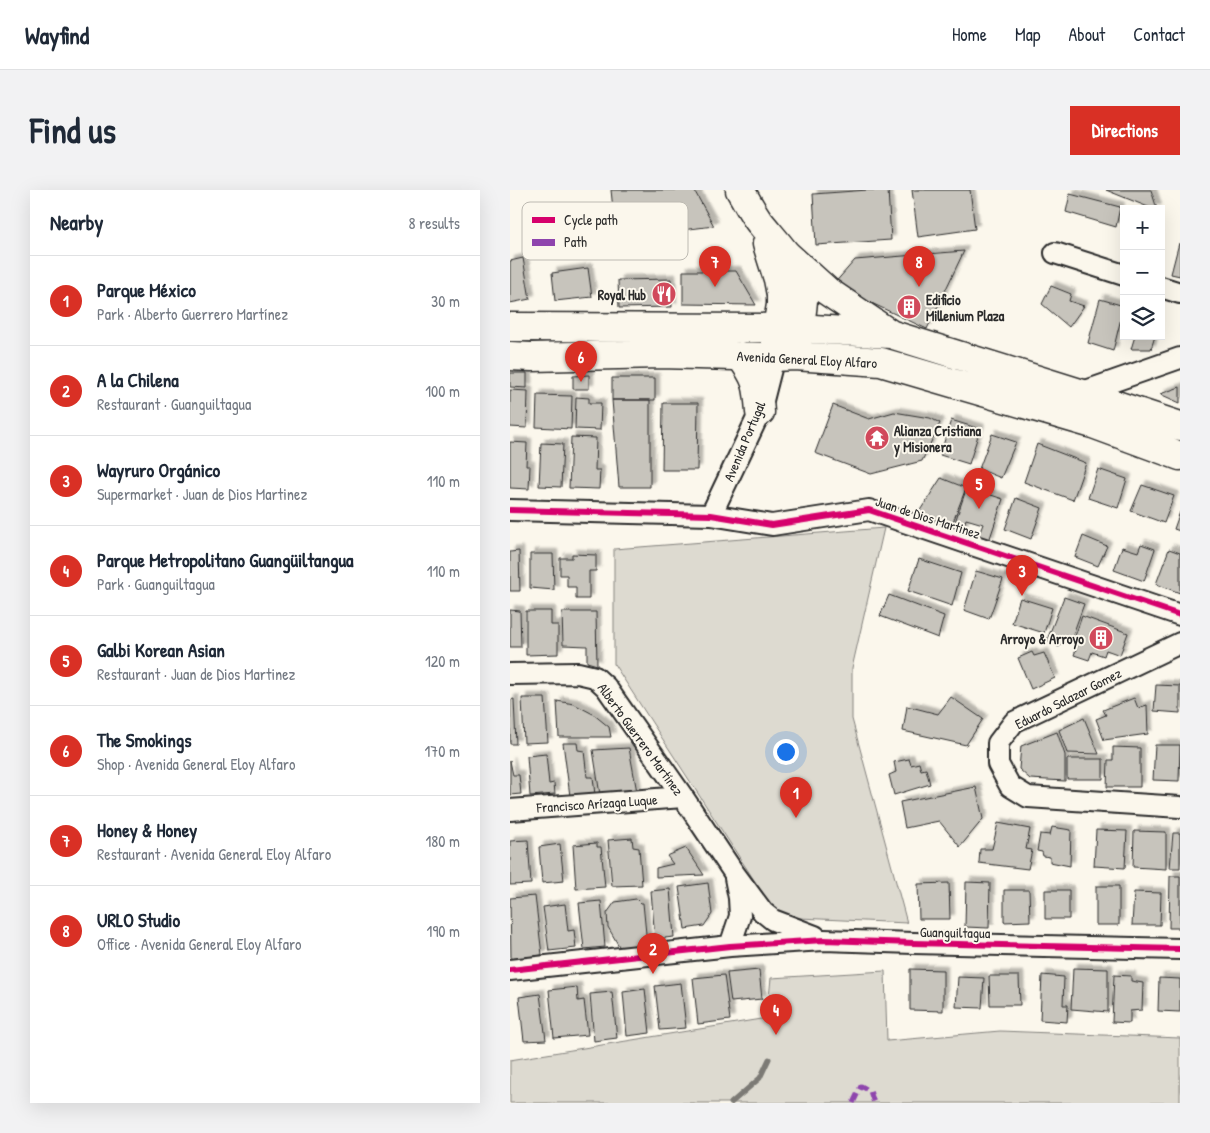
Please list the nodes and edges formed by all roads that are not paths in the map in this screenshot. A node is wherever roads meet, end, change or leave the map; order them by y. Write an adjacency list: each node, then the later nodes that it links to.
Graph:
1 (740, 190): 2 (main road, Avenida Portugal)
2 (758, 219): 4 (main road, Avenida Portugal); 9 (main road, Avenida Portugal)
3 (1056, 253): 5 (street)
4 (787, 255): 9 (main road, Avenida Portugal); 10 (main road)
5 (1120, 274)
6 (1165, 288): 7 (street)
7 (1180, 293)
8 (510, 328): 9 (main road, Avenida General Eloy Alfaro)
9 (787, 328): 10 (main road, Avenida General Eloy Alfaro); 13 (main road, Avenida Portugal)
10 (890, 334): 15 (main road, Avenida General Eloy Alfaro)
11 (510, 356): 12 (main road, Avenida General Eloy Alfaro)
12 (740, 356): 13 (main road, Avenida General Eloy Alfaro); 16 (main road)
13 (785, 357): 16 (street, Avenida Portugal); 18 (main road, Avenida General Eloy Alfaro)
14 (1180, 358): 15 (street)
15 (1080, 393): 17 (main road, Avenida General Eloy Alfaro)
16 (760, 412): 20 (street, Avenida Portugal)
17 (1180, 426)
18 (1180, 456)
19 (510, 510): 20 (street, Juan de Dios Martinez)
20 (711, 515): 21 (street, Juan de Dios Martinez)
21 (1180, 615)
22 (1180, 643): 25 (street, Eduardo Salazar Gomez)
23 (510, 674): 24 (street, Alberto Guerrero Martínez)
24 (684, 797): 26 (street, Francisco Arízaga Luque); 27 (street, Alberto Guerrero Martínez)
25 (1180, 807)
26 (510, 810)
27 (734, 873): 28 (street, Alberto Guerrero Martínez); 29 (street, Alberto Guerrero Martínez)
28 (824, 940): 29 (street, Guanguiltagua); 30 (street, Guanguiltagua)
29 (730, 946): 31 (street, Guanguiltagua)
30 (1180, 949)
31 (510, 970)

